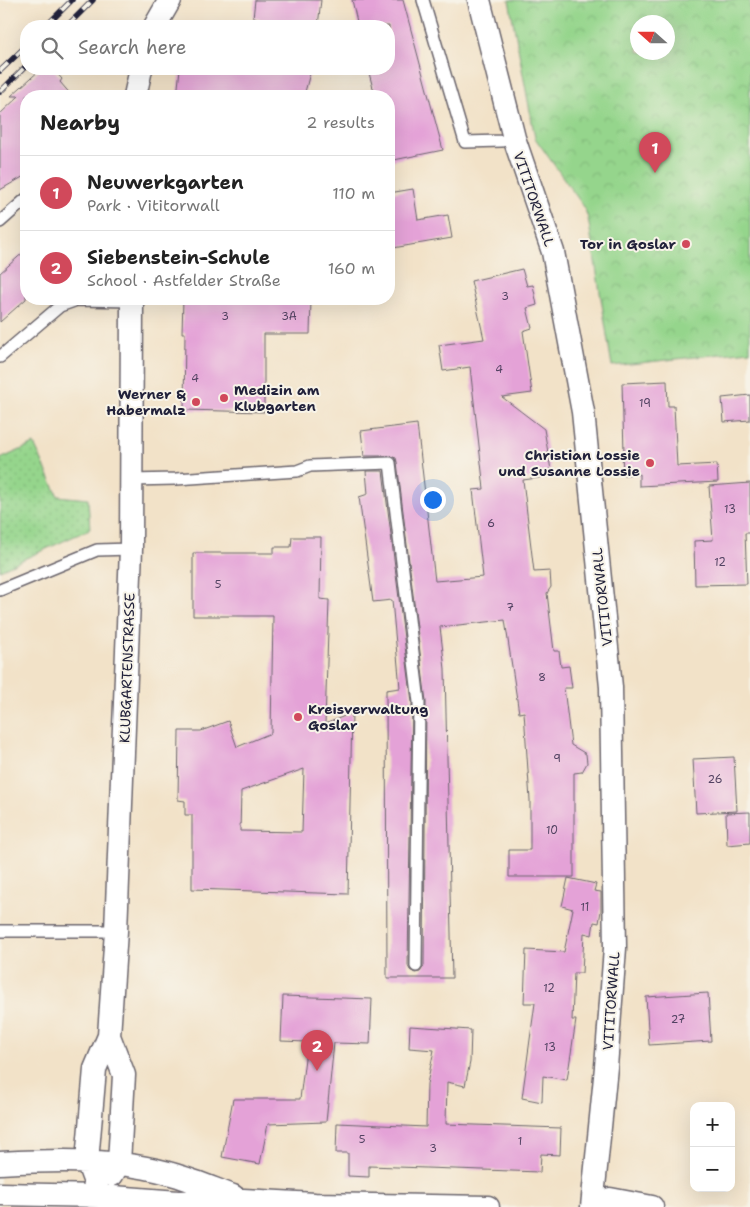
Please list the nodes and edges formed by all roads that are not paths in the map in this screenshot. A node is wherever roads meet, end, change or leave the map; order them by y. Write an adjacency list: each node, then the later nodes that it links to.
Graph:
1 (170, 0): 4 (street)
2 (423, 0): 7 (lane)
3 (479, 0): 7 (street, VITITORWALL)
4 (158, 20)
5 (139, 75): 6 (street)
6 (136, 90)
7 (514, 138): 27 (street, VITITORWALL)
8 (20, 204): 9 (lane)
9 (0, 222)
10 (63, 305): 12 (lane)
11 (132, 305): 13 (street, KLUBGARTENSTRASSE)
12 (0, 357)
13 (131, 480): 14 (street, KLUBGARTENSTRASSE); 18 (lane)
14 (131, 549): 15 (lane); 17 (street, KLUBGARTENSTRASSE)
15 (0, 590)
16 (0, 931): 17 (lane)
17 (116, 931): 19 (street, KLUBGARTENSTRASSE)
18 (416, 966)
19 (108, 1036): 20 (street, KLUBGARTENSTRASSE); 22 (street, KLUBGARTENSTRASSE)
20 (86, 1161): 21 (street); 22 (street); 25 (street)
21 (0, 1163)
22 (119, 1163): 24 (street); 25 (street)
23 (0, 1194): 25 (street)
24 (243, 1200): 25 (street); 26 (street)
25 (100, 1201)
26 (488, 1207)
27 (592, 1207)
28 (597, 1207): 29 (street)
29 (652, 1207)

